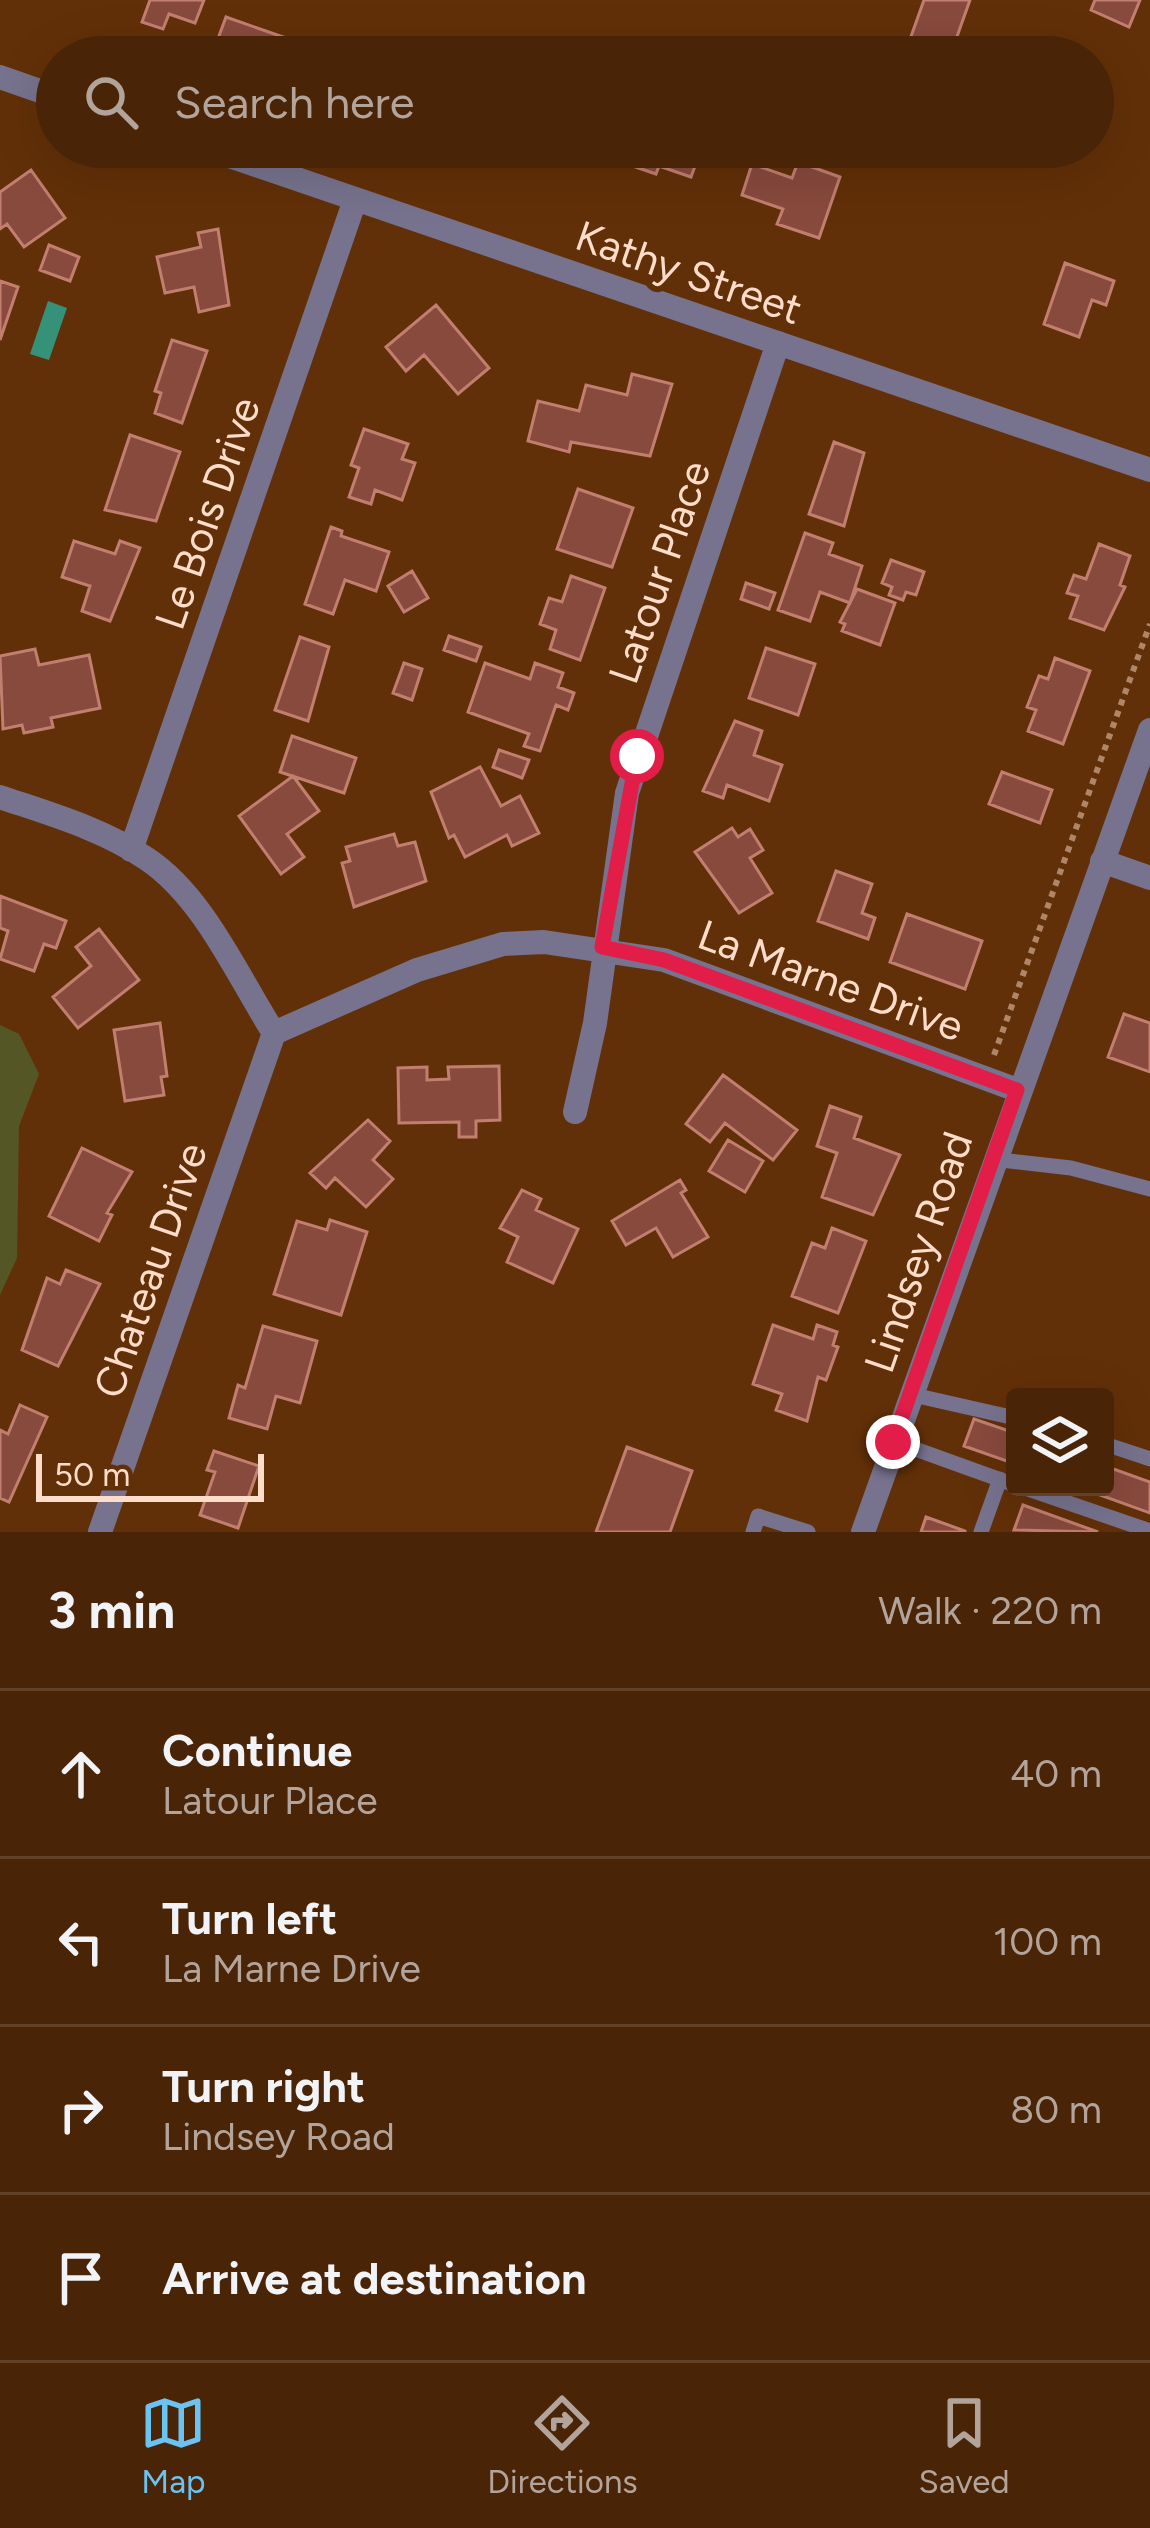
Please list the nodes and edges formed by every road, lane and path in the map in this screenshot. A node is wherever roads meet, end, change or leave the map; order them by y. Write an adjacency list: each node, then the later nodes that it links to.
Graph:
1 (0, 77): 2 (street)
2 (36, 90)
3 (264, 168): 4 (street, Kathy Street)
4 (356, 200): 5 (street, Kathy Street); 10 (street, Le Bois Drive)
5 (778, 343): 6 (street, Kathy Street); 13 (street, Latour Place)
6 (1150, 470)
7 (1150, 624): 15 (path)
8 (1150, 730): 11 (street, Lindsey Road)
9 (0, 797): 10 (street)
10 (131, 850): 14 (street)
11 (1102, 861): 12 (street); 16 (street, Lindsey Road)
12 (1150, 878)
13 (602, 947): 14 (street, La Marne Drive); 15 (street, La Marne Drive); 17 (street, Latour Place)
14 (274, 1033): 28 (street, Chateau Drive)
15 (986, 1079): 16 (street, La Marne Drive)
16 (1017, 1090): 18 (street, Lindsey Road)
17 (575, 1112)
18 (992, 1160): 19 (lane); 20 (street, Lindsey Road)
19 (1150, 1189)
20 (909, 1394): 21 (lane); 22 (street, Lindsey Road)
21 (1006, 1416)
22 (893, 1442): 25 (lane); 31 (street, Lindsey Road)
23 (1114, 1447): 24 (lane)
24 (1150, 1459)
25 (1006, 1482)
26 (1006, 1493): 32 (lane)
27 (1046, 1496): 33 (lane)
28 (100, 1532)
29 (752, 1532): 30 (lane)
30 (808, 1532)
31 (862, 1532)
32 (981, 1532)
33 (1150, 1532)

